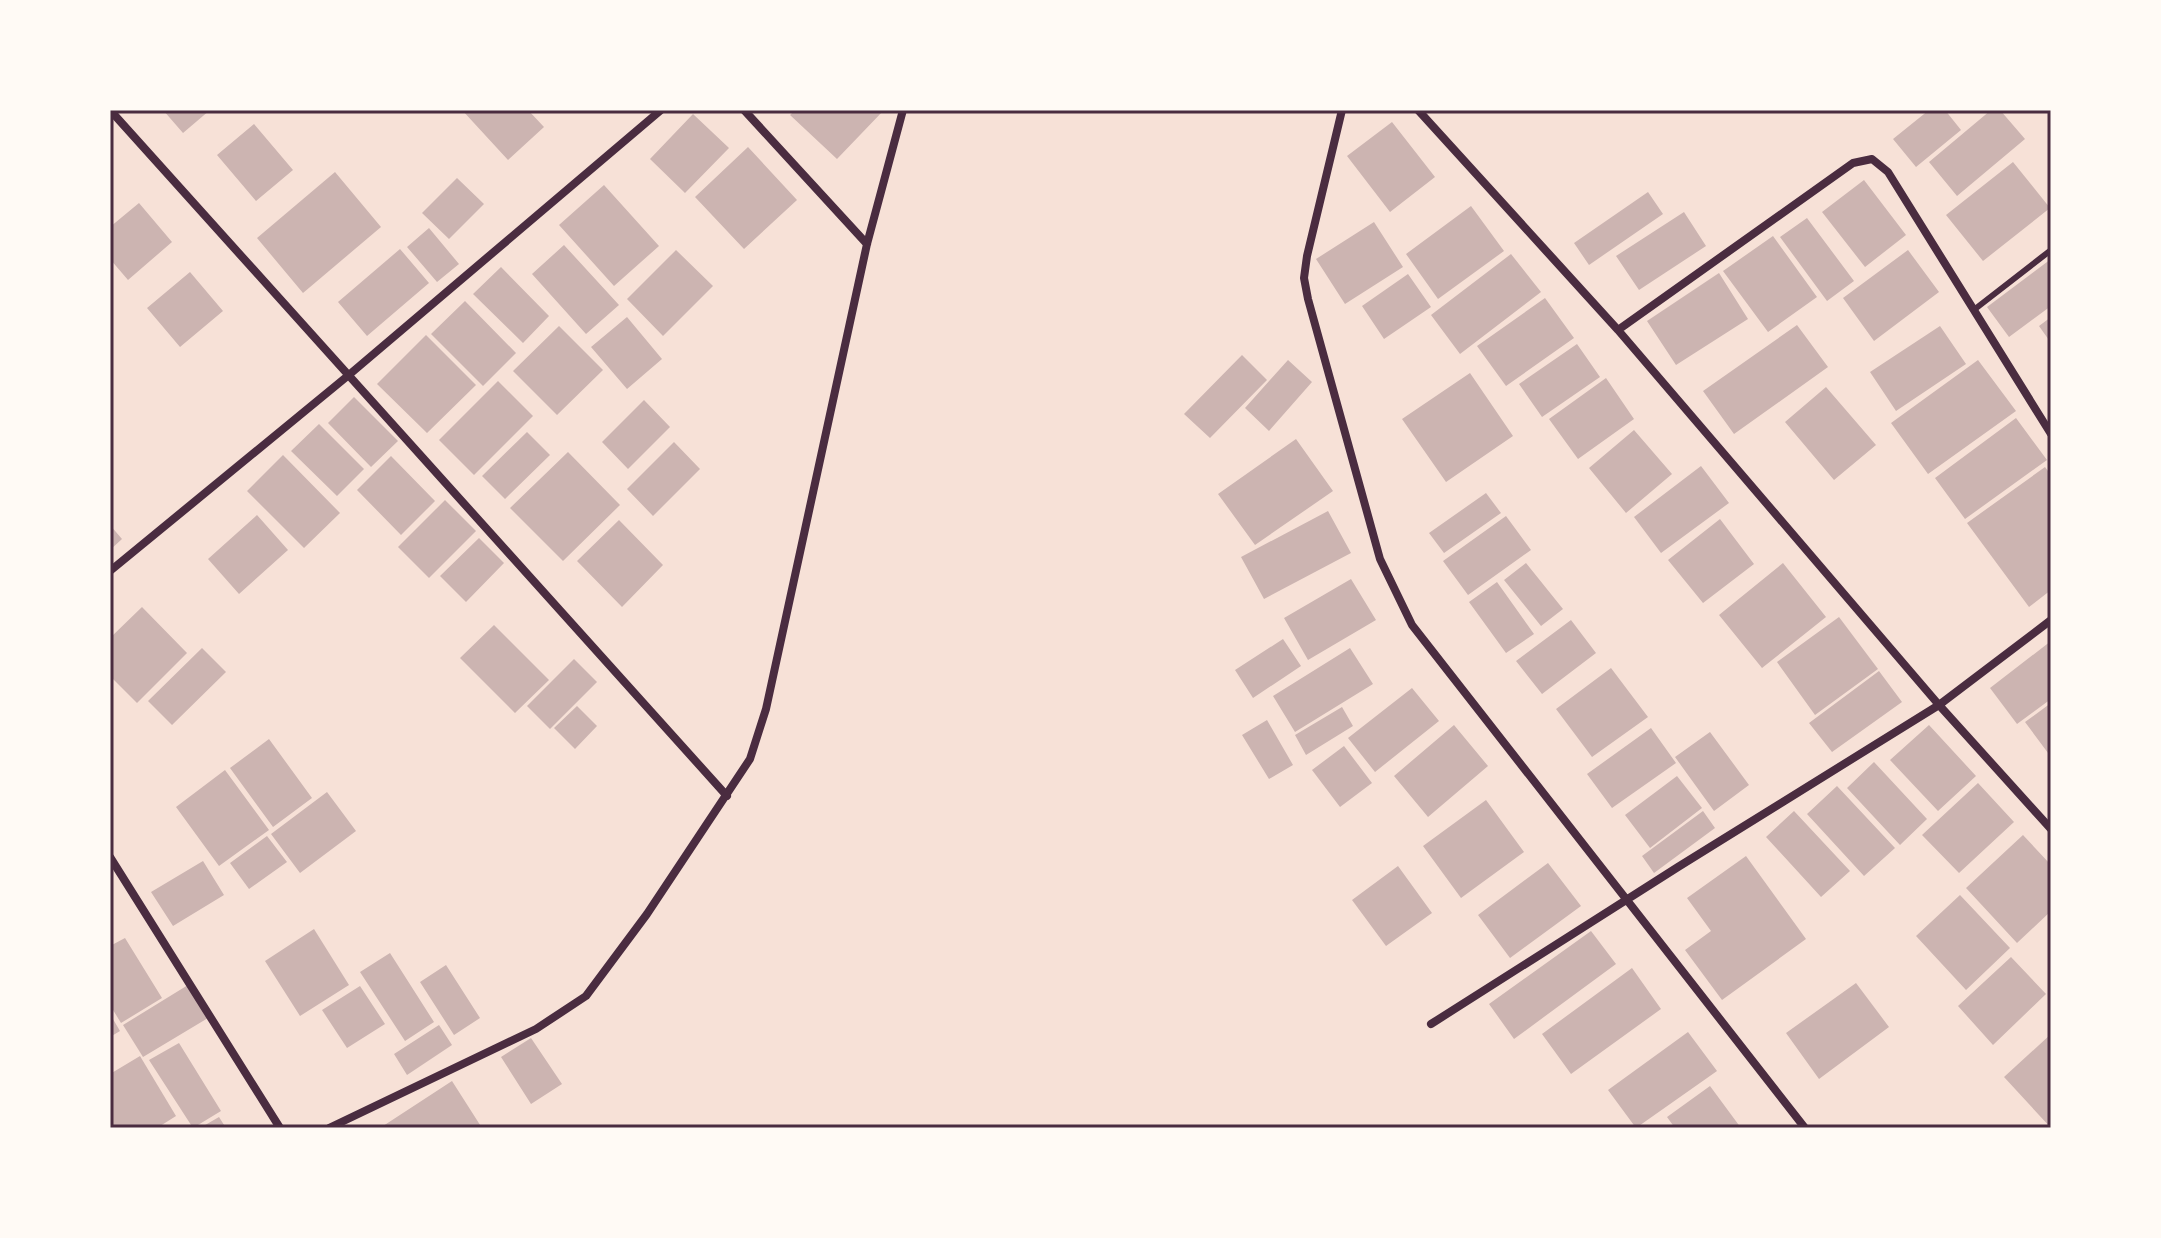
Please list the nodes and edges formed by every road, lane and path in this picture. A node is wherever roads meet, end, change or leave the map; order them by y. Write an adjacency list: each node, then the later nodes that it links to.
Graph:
1 (110, 110): 11 (street)
2 (661, 110): 11 (street)
3 (744, 110): 7 (street)
4 (903, 110): 7 (street)
5 (1342, 110): 19 (street)
6 (1418, 110): 10 (street)
7 (867, 244): 16 (street)
8 (2051, 250): 9 (lane)
9 (1975, 309): 10 (street); 12 (street)
10 (1618, 330): 15 (street)
11 (350, 374): 13 (street); 16 (street)
12 (2051, 434)
13 (110, 571)
14 (2051, 620): 15 (street)
15 (1939, 705): 17 (street); 19 (street)
16 (727, 796): 22 (street)
17 (2051, 829)
18 (110, 857): 21 (street)
19 (1627, 899): 20 (street); 23 (street)
20 (1431, 1024)
21 (280, 1128)
22 (329, 1128)
23 (1805, 1128)

